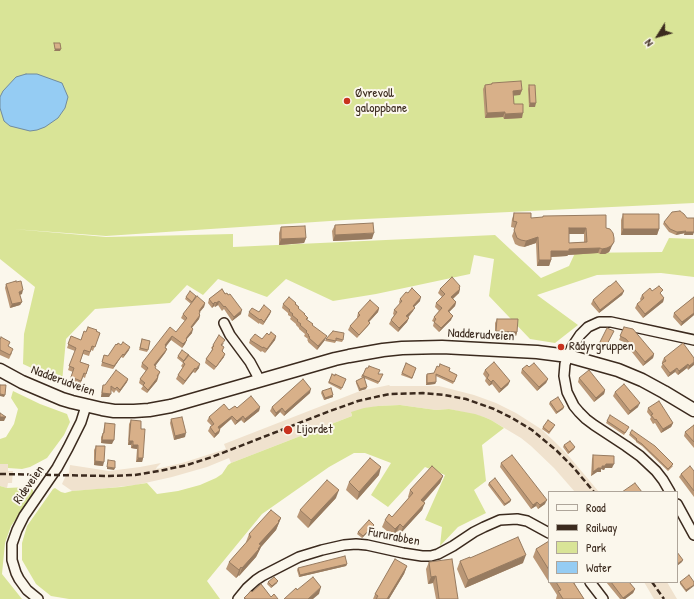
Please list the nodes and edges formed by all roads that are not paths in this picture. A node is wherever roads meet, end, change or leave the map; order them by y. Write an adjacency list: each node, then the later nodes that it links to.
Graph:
1 (224, 323): 5 (street)
2 (694, 340): 3 (street)
3 (568, 356): 5 (main road, Nadderudveien); 7 (main road, Nadderudveien); 8 (street)
4 (0, 370): 6 (main road, Nadderudveien)
5 (258, 381): 6 (main road, Nadderudveien)
6 (86, 406): 13 (street, Rideveien)
7 (694, 410)
8 (669, 491)
9 (678, 506): 11 (street)
10 (548, 532): 14 (street, Fururabben)
11 (694, 535)
12 (591, 583): 15 (street)
13 (38, 599)
14 (238, 599)
15 (603, 599)

